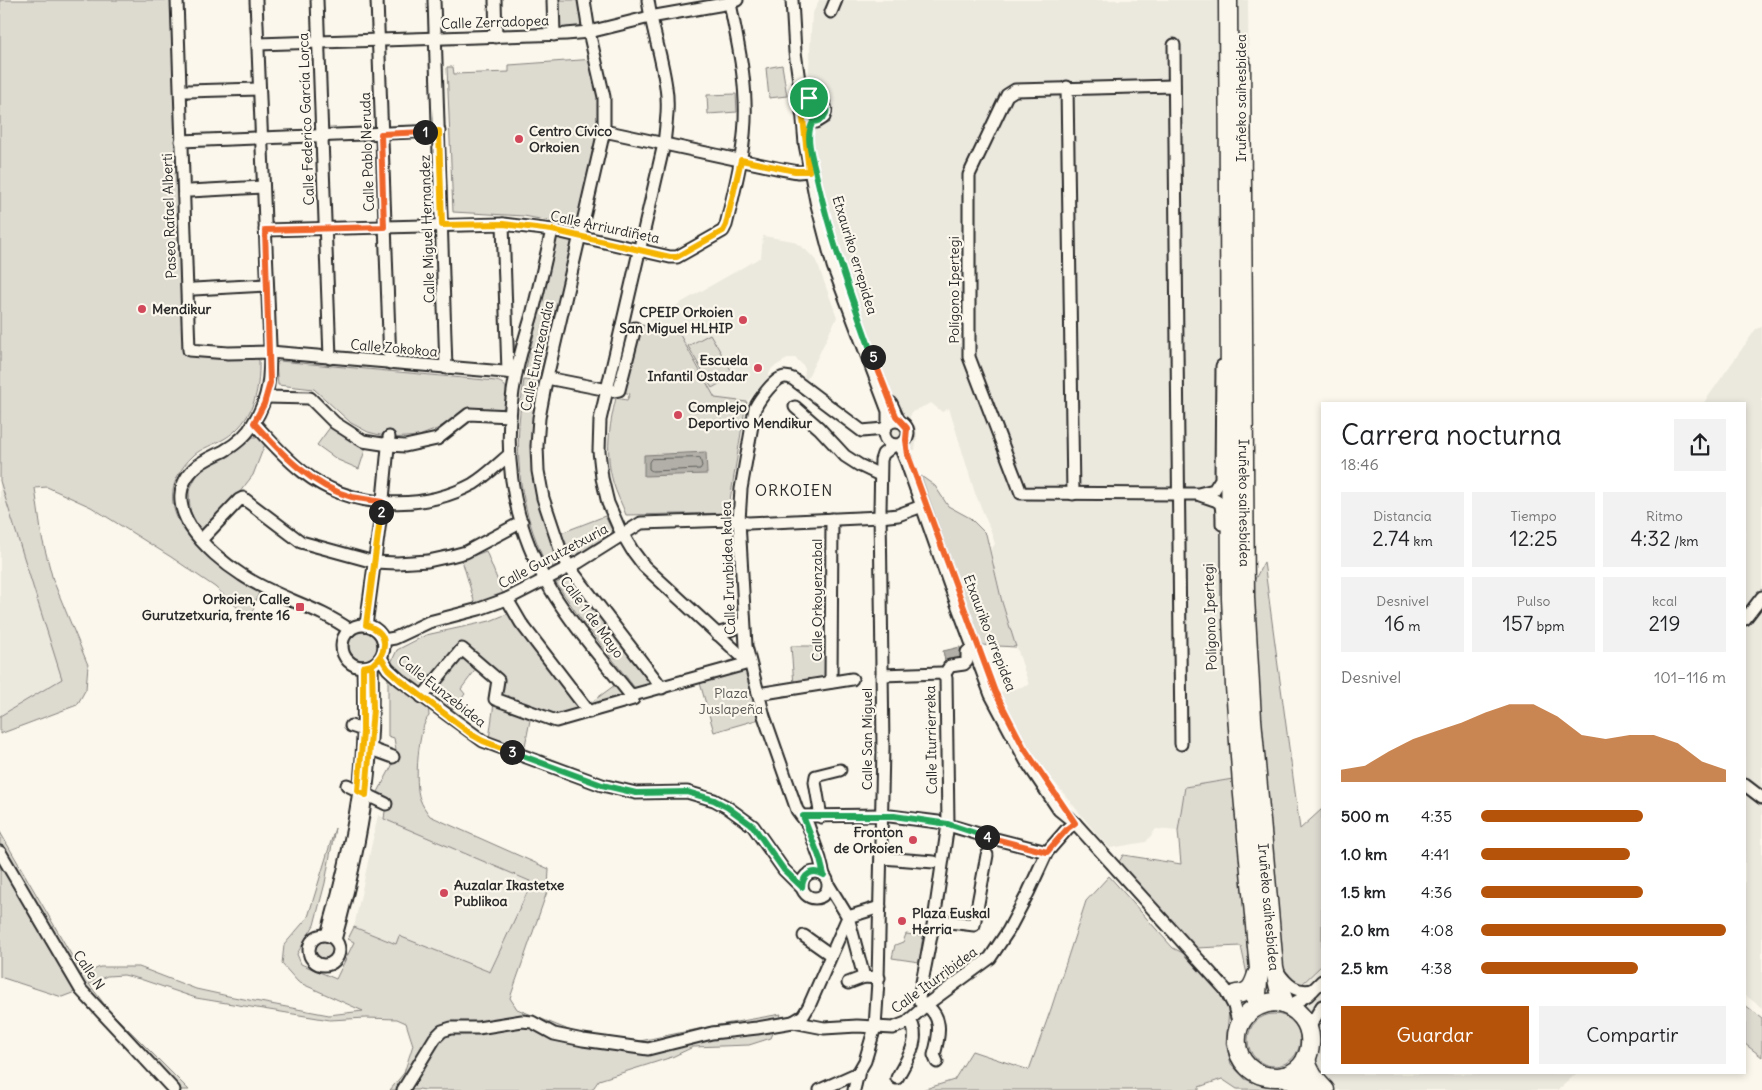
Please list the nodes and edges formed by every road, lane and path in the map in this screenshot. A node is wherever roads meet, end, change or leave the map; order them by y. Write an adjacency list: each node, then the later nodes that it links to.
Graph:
1 (177, 0): 38 (street, Paseo Rafael Alberti)
2 (256, 0): 23 (street)
3 (317, 0): 22 (street, Calle Federico García Lorca)
4 (377, 0): 21 (street, Calle Pablo Neruda)
5 (434, 0): 20 (street, Calle Miguel Hernandez)
6 (495, 0): 19 (street)
7 (553, 0): 18 (street)
8 (584, 0): 17 (street, Calle Euntzeandia)
9 (648, 0): 16 (street)
10 (792, 0): 25 (street, Etxauriko errepidea)
11 (836, 0): 15 (street)
12 (1228, 0): 51 (highway, Iruñeko saihesbidea)
13 (1240, 0): 136 (highway, Iruñeko saihesbidea)
14 (734, 1): 16 (street, Calle Zerradopea); 40 (street, Calle Arriurdiñeta)
15 (831, 12)
16 (650, 17): 17 (street, Calle Zerradopea); 39 (street)
17 (589, 32): 18 (street, Calle Zerradopea); 34 (street, Calle Euntzeandia)
18 (554, 35): 19 (street, Calle Zerradopea)
19 (496, 37): 20 (street, Calle Zerradopea)
20 (436, 39): 21 (street, Calle Zerradopea); 33 (street, Calle Miguel Hernandez)
21 (378, 40): 22 (street, Calle Zerradopea); 35 (street, Calle Pablo Neruda)
22 (318, 42): 23 (street, Calle Zerradopea); 36 (street, Calle Federico García Lorca)
23 (258, 44): 28 (street)
24 (1174, 45): 26 (street)
25 (799, 80): 30 (street); 31 (street, Etxauriko errepidea)
26 (1174, 86): 27 (street, Polígono Ipertegi); 73 (street)
27 (1067, 87): 72 (street); 72 (street, Polígono Ipertegi)
28 (259, 89): 29 (street); 37 (street)
29 (187, 91)
30 (813, 97): 31 (street); 32 (street)
31 (802, 110): 32 (street); 41 (street, Etxauriko errepidea)
32 (813, 122): 67 (street, Etxauriko errepidea)
33 (439, 131): 35 (street); 45 (street, Calle Miguel Hernandez)
34 (604, 131): 39 (street); 50 (street, Calle Euntzeandia)
35 (381, 134): 36 (street); 46 (street, Calle Pablo Neruda)
36 (321, 135): 37 (street); 47 (street, Calle Federico García Lorca)
37 (260, 138): 38 (street); 42 (street)
38 (181, 141): 56 (street, Paseo Rafael Alberti)
39 (664, 144): 40 (street); 52 (street)
40 (741, 160): 41 (street); 52 (street, Calle Arriurdiñeta)
41 (809, 171): 67 (street, Etxauriko errepidea)
42 (263, 188): 43 (street); 48 (street)
43 (190, 190)
44 (503, 224): 45 (street, Calle Arriurdiñeta); 49 (street, Calle Arriurdiñeta); 60 (street)
45 (442, 225): 46 (street, Calle Arriurdiñeta); 59 (street, Calle Miguel Hernandez)
46 (384, 227): 47 (street, Calle Arriurdiñeta); 58 (street, Calle Pablo Neruda)
47 (326, 229): 48 (street, Calle Arriurdiñeta); 57 (street, Calle Federico García Lorca)
48 (265, 230): 53 (street)
49 (552, 230): 50 (street, Calle Arriurdiñeta); 60 (street, Calle 1 de Mayo)
50 (579, 237): 52 (street, Calle Arriurdiñeta); 61 (street, Calle Euntzeandia)
51 (1229, 240): 74 (street, Polígono Ipertegi); 110 (highway, Iruñeko saihesbidea)
52 (640, 250): 62 (street)
53 (267, 285): 54 (street); 56 (street)
54 (194, 289)
55 (635, 328): 62 (street)
56 (270, 352): 57 (street, Calle Zokokoa); 63 (street)
57 (330, 358): 58 (street, Calle Zokokoa)
58 (390, 363): 59 (street, Calle Zokokoa)
59 (446, 368): 60 (street, Calle Zokokoa)
60 (512, 373): 65 (street, Calle 1 de Mayo)
61 (547, 378): 62 (street); 84 (street, Calle Euntzeandia)
62 (607, 390): 81 (street)
63 (266, 398): 66 (street); 68 (street)
64 (795, 407): 71 (street)
65 (510, 416): 68 (street); 70 (street, Calle 1 de Mayo)
66 (254, 423): 75 (street); 82 (street)
67 (890, 424): 69 (street); 69 (street); 79 (street, Calle Irunbidea kalea)
68 (389, 441): 75 (street)
69 (899, 443): 71 (street, Calle San Miguel); 76 (street, Etxauriko errepidea); 121 (street, Etxauriko errepidea)
70 (509, 456): 75 (street); 80 (street, Calle 1 de Mayo)
71 (880, 475): 77 (street, Calle San Miguel)
72 (1073, 494): 73 (street, Polígono Ipertegi)
73 (1178, 494): 74 (street, Polígono Ipertegi); 108 (street)
74 (1198, 494): 110 (street, Polígono Ipertegi)
75 (382, 502): 83 (street)
76 (922, 506): 77 (street, Calle Gurutzetxuria); 94 (street, Etxauriko errepidea)
77 (880, 517): 78 (street, Calle Gurutzetxuria); 97 (street, Calle San Miguel)
78 (832, 519): 79 (street, Calle Gurutzetxuria); 100 (street, Calle Orkoyenzabal)
79 (740, 521): 81 (street, Calle Gurutzetxuria); 89 (street, Calle Irunbidea kalea)
80 (522, 522): 83 (street); 85 (street, Calle 1 de Mayo)
81 (623, 535): 84 (street, Calle Gurutzetxuria); 92 (street)
82 (201, 540): 83 (street); 91 (street)
83 (374, 562): 90 (street)
84 (569, 568): 85 (street, Calle Gurutzetxuria); 101 (street, Calle Euntzeandia)
85 (547, 580): 87 (street, Calle Gurutzetxuria); 103 (street, Calle 1 de Mayo)
86 (1762, 597): 88 (street)
87 (506, 598): 93 (street, Calle Gurutzetxuria); 105 (street)
88 (1746, 618)
89 (744, 622): 92 (street); 96 (street, Calle Irunbidea kalea)
90 (366, 625): 91 (street); 93 (street)
91 (350, 630): 95 (street)
92 (717, 634): 96 (street)
93 (383, 640): 95 (street)
94 (972, 648): 98 (street, Calle Iturrierreka); 121 (street, Etxauriko errepidea)
95 (372, 663): 104 (street, Calle Eunzebidea); 107 (street); 109 (street)
96 (749, 663): 101 (street); 102 (street, Calle Irunbidea kalea)
97 (882, 675): 98 (street, Calle Iturrierreka); 118 (street, Calle San Miguel)
98 (944, 675): 122 (street, Calle Iturrierreka)
99 (852, 679): 100 (street)
100 (831, 682): 102 (street)
101 (662, 688): 103 (street)
102 (758, 694): 119 (street, Calle Irunbidea kalea)
103 (633, 695): 105 (street)
104 (422, 697): 105 (street); 129 (street, Calle Eunzebidea)
105 (589, 712)
106 (351, 726): 107 (street)
107 (363, 730): 115 (street)
108 (1181, 744)
109 (371, 749): 111 (street); 115 (street)
110 (1240, 752): 136 (highway, Iruñeko saihesbidea)
111 (393, 757)
112 (840, 770): 120 (street)
113 (347, 785): 115 (street)
114 (1746, 786): 116 (street)
115 (362, 793): 117 (street); 134 (street)
116 (1762, 798)
117 (386, 804)
118 (882, 815): 120 (street); 122 (street); 126 (street, Calle San Miguel)
119 (803, 816): 120 (street); 128 (street, Calle Irunbidea kalea)
120 (821, 817)
121 (1075, 823): 124 (street, Calle Iturribidea); 142 (street, Etxauriko errepidea)
122 (948, 824): 124 (street); 132 (street, Calle Iturrierreka)
123 (0, 852): 157 (street, Calle N)
124 (1047, 852): 143 (street, Calle Iturribidea)
125 (987, 855): 132 (street)
126 (882, 858): 127 (street); 130 (street, Calle San Miguel)
127 (934, 862)
128 (826, 881): 129 (street); 129 (street); 131 (street, Calle Irunbidea kalea)
129 (802, 887)
130 (880, 907): 131 (street); 138 (street, Calle San Miguel)
131 (848, 917): 135 (street); 137 (street)
132 (934, 920): 143 (street, Calle Iturrierreka)
133 (804, 936): 135 (street)
134 (331, 938)
135 (831, 955): 148 (street)
136 (1266, 968): 141 (street); 142 (highway, Iruñeko saihesbidea); 144 (highway, Iruñeko saihesbidea); 145 (highway, Iruñeko saihesbidea)
137 (864, 977): 138 (street); 140 (street)
138 (879, 978): 150 (street, Calle San Miguel)
139 (1321, 982): 141 (street)
140 (848, 983)
141 (1313, 990): 144 (street)
142 (1230, 991): 145 (street, Etxauriko errepidea); 149 (street, Etxauriko errepidea)
143 (926, 1005): 147 (street, Calle Iturribidea); 153 (street, Calle Iturrierreka)
144 (1287, 1005): 145 (highway); 151 (highway)
145 (1256, 1006): 149 (highway)
146 (1321, 1008): 151 (street)
147 (910, 1020): 150 (street, Calle Iturribidea); 156 (street)
148 (793, 1022): 150 (street, Calle Iturribidea); 158 (street, Calle Iturribidea)
149 (1239, 1025): 155 (highway)
150 (875, 1027): 154 (street, Calle San Miguel)
151 (1309, 1028): 152 (highway)
152 (1306, 1058): 155 (highway); 163 (highway)
153 (937, 1062)
154 (858, 1073): 159 (street); 160 (street, Calle San Miguel); 161 (street)
155 (1284, 1076): 162 (highway)
156 (897, 1078)
157 (174, 1090)
158 (403, 1090)
159 (820, 1090)
160 (854, 1090)
161 (861, 1090)
162 (1305, 1090)
163 (1325, 1090)

